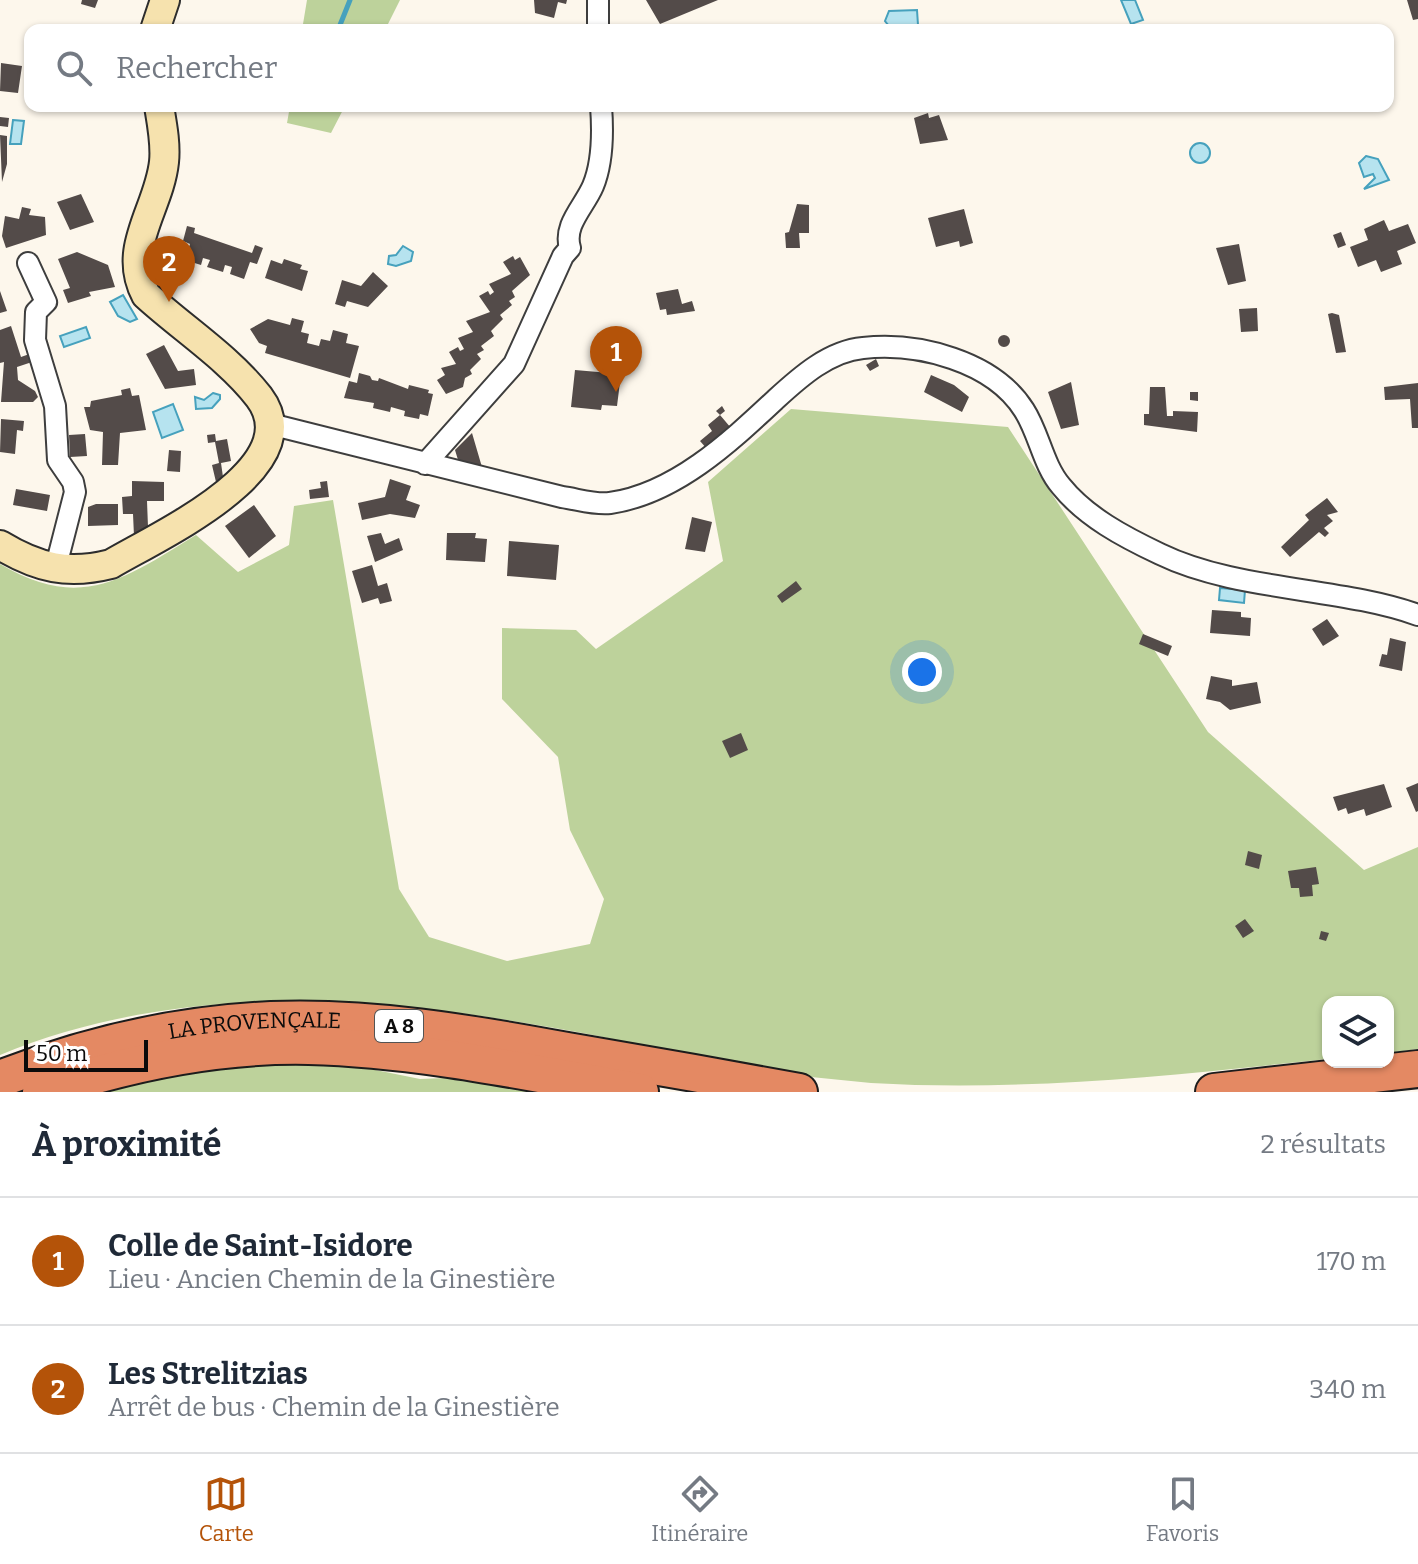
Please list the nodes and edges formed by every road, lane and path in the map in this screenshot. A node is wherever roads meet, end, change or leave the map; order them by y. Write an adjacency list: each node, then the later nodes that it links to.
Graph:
1 (165, 0): 3 (street)
2 (598, 0): 4 (street)
3 (157, 24)
4 (598, 24)
5 (160, 112): 8 (street)
6 (601, 112): 9 (street)
7 (28, 263): 11 (street)
8 (270, 424): 9 (street); 11 (street)
9 (425, 464): 12 (street)
10 (0, 545): 11 (street)
11 (55, 570)
12 (1418, 615)
13 (1418, 1069): 18 (highway)
14 (0, 1079): 17 (highway, LA PROVENÇALE / A 8)
15 (41, 1092): 16 (highway, LA PROVENÇALE / A 8)
16 (640, 1092)
17 (799, 1092)
18 (1214, 1092)

